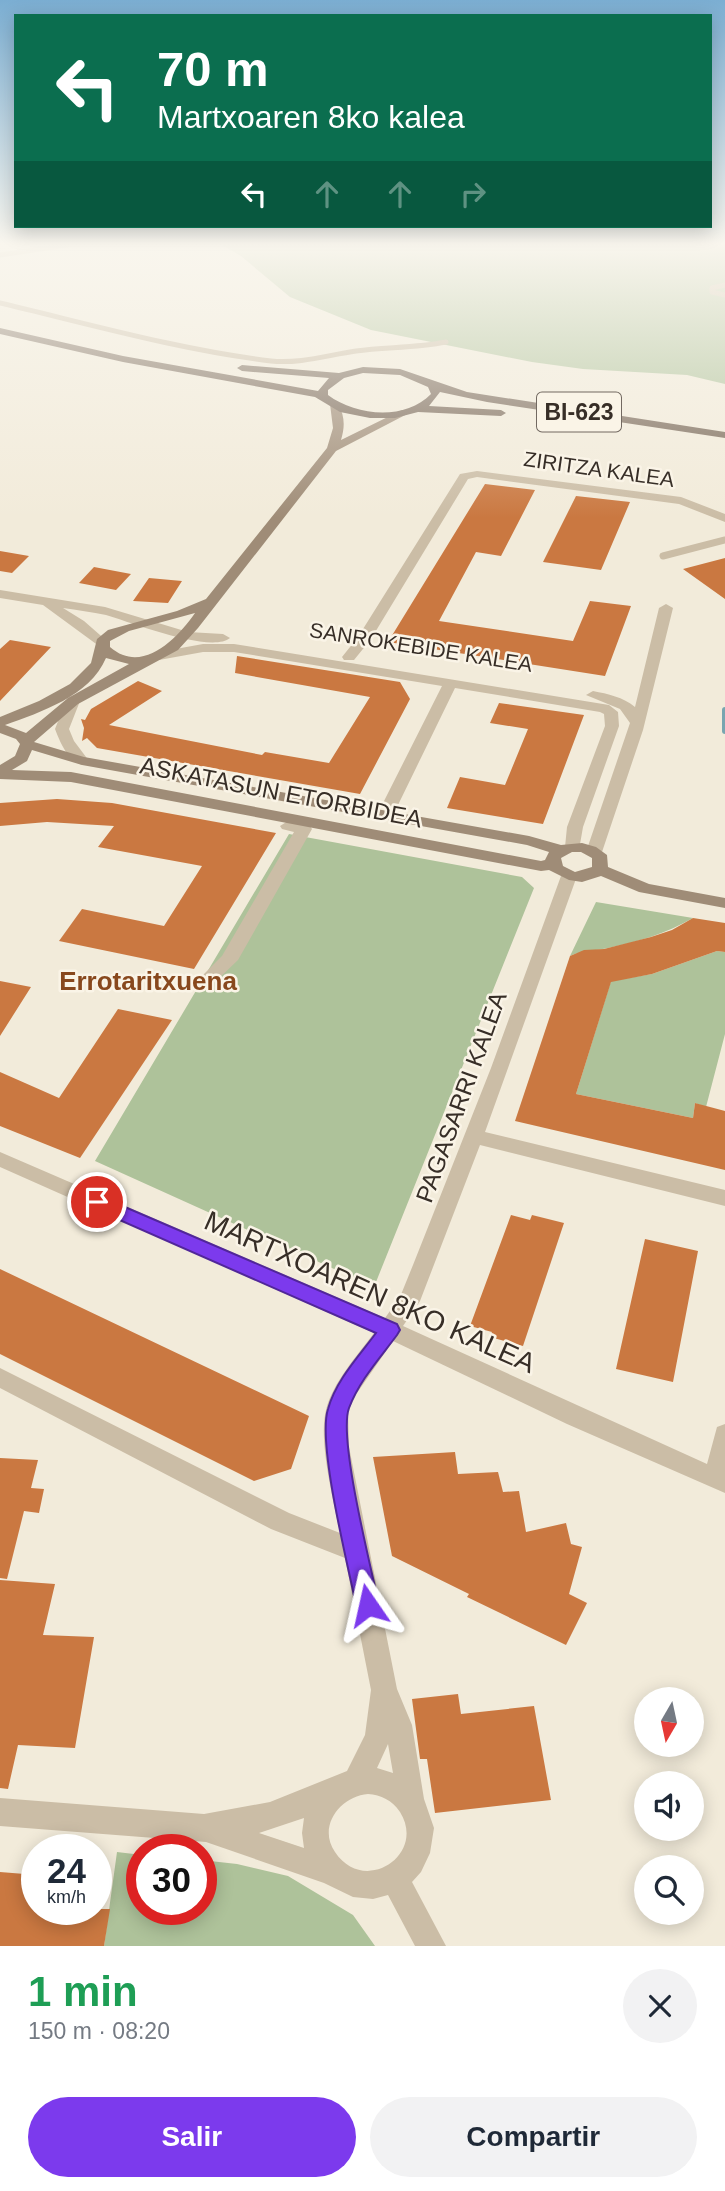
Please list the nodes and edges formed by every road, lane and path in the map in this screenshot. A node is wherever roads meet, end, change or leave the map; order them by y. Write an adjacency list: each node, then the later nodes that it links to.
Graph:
1 (21, 336): 7 (main road, BI-623)
2 (65, 336): 5 (main road, BI-623)
3 (141, 336): 4 (lane)
4 (446, 342)
5 (339, 376): 6 (main road, BI-623); 7 (main road)
6 (433, 386): 9 (main road); 10 (main road, BI-623)
7 (323, 396): 8 (main road, BI-623)
8 (334, 406): 9 (main road, BI-623); 12 (street)
9 (411, 411): 11 (main road, BI-623); 12 (street)
10 (725, 435)
11 (725, 444)
12 (332, 449): 18 (street)
13 (725, 518): 25 (street, ZIRITZA KALEA)
14 (725, 540): 15 (lane)
15 (663, 556)
16 (0, 594): 17 (street)
17 (46, 602): 20 (street, SANROKEBIDE KALEA); 24 (street)
18 (208, 606): 20 (street); 21 (street); 22 (street)
19 (666, 608): 30 (street)
20 (151, 626): 21 (street, SANROKEBIDE KALEA); 23 (street); 24 (street)
21 (187, 636): 22 (street, SANROKEBIDE KALEA); 23 (street)
22 (238, 638): 25 (street, SANROKEBIDE KALEA)
23 (172, 646): 26 (street)
24 (103, 647): 26 (street); 29 (street)
25 (349, 657): 30 (street, SANROKEBIDE KALEA)
26 (154, 658): 28 (street); 38 (street, SANROKEBIDE KALEA)
27 (449, 686): 35 (street)
28 (73, 701): 32 (street); 33 (street)
29 (0, 722)
30 (637, 722): 37 (street)
31 (0, 728): 32 (street, ASKATASUN ETORBIDEA)
32 (26, 743): 33 (street, ASKATASUN ETORBIDEA); 34 (street)
33 (82, 761): 38 (street, ASKATASUN ETORBIDEA)
34 (0, 772): 38 (street, ASKATASUN ETORBIDEA)
35 (390, 805)
36 (288, 826): 42 (street, ASKATASUN ETORBIDEA)
37 (594, 852): 38 (street); 39 (street)
38 (562, 853): 40 (street)
39 (600, 869): 40 (street); 41 (street)
40 (569, 876): 43 (street, PAGASARRI KALEA)
41 (725, 903)
42 (208, 979)
43 (473, 1136): 45 (street); 46 (street, PAGASARRI KALEA)
44 (0, 1159): 46 (street, MARTXOAREN 8KO KALEA)
45 (725, 1198)
46 (390, 1330): 49 (street, MARTXOAREN 8KO KALEA); 50 (street, PAGASARRI KALEA)
47 (0, 1377): 50 (street)
48 (725, 1434): 49 (street, MARTXOAREN 8KO KALEA)
49 (720, 1481)
50 (357, 1551): 51 (street, PAGASARRI KALEA)
51 (384, 1690): 52 (street); 53 (street)
52 (345, 1787): 53 (street); 55 (street); 56 (street)
53 (411, 1806): 57 (street)
54 (0, 1812): 55 (street)
55 (204, 1828): 56 (street)
56 (331, 1871): 57 (street)
57 (395, 1879): 58 (street)
58 (431, 1946)

